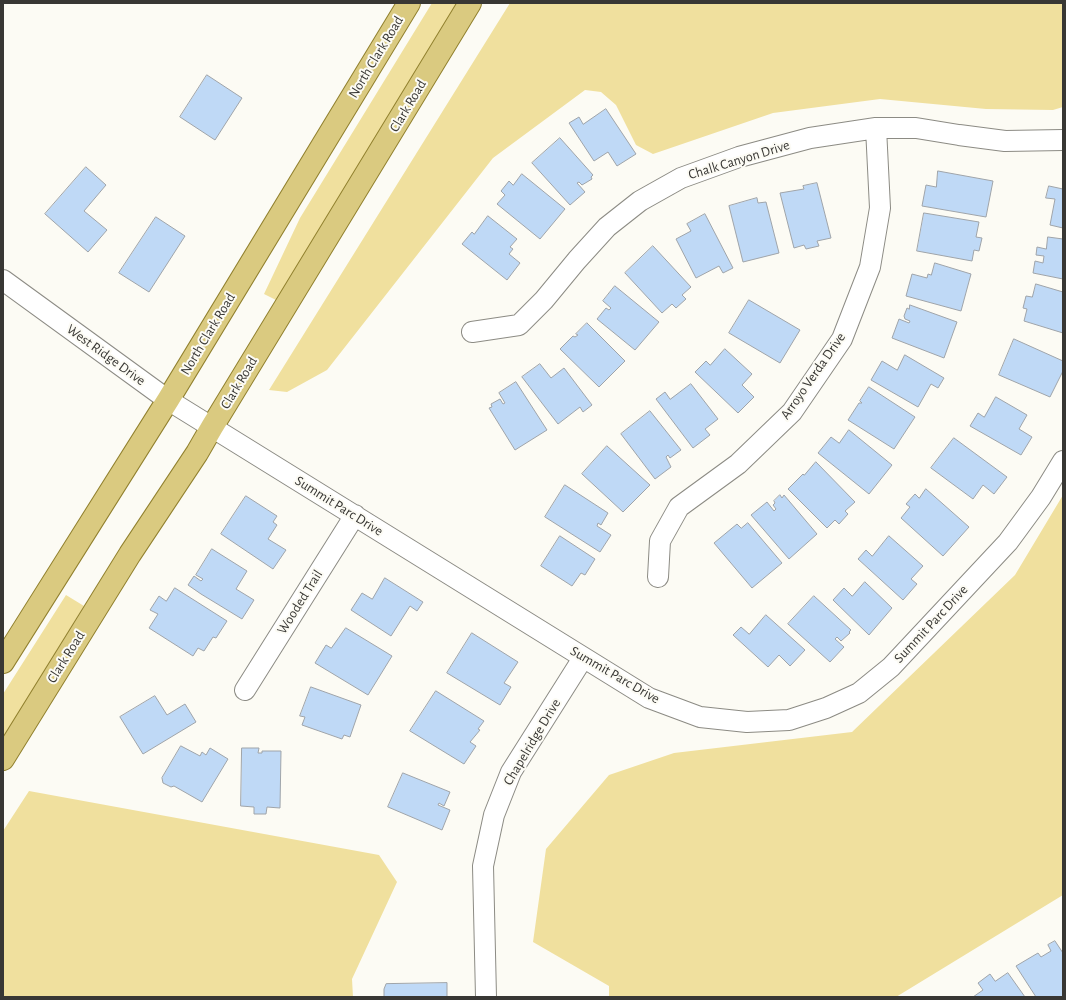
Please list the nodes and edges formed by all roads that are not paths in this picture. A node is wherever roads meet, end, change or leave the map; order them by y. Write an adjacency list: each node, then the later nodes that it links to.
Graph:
1 (409, 3): 7 (main road, North Clark Road)
2 (470, 3): 8 (main road, Clark Road)
3 (876, 128): 4 (street, Chalk Canyon Drive); 6 (street, Chalk Canyon Drive); 11 (street, Arroyo Verda Drive)
4 (1063, 140)
5 (3, 280): 7 (street, West Ridge Drive)
6 (472, 332)
7 (168, 400): 8 (street, West Ridge Drive); 13 (main road, North Clark Road)
8 (212, 427): 10 (street, Summit Parc Drive); 15 (main road, Clark Road)
9 (1063, 461): 12 (street, Summit Parc Drive)
10 (355, 516): 12 (street, Summit Parc Drive); 14 (street, Wooded Trail)
11 (658, 577)
12 (583, 658): 16 (street, Chapelridge Drive)
13 (3, 662)
14 (245, 690)
15 (3, 759)
16 (486, 997)

